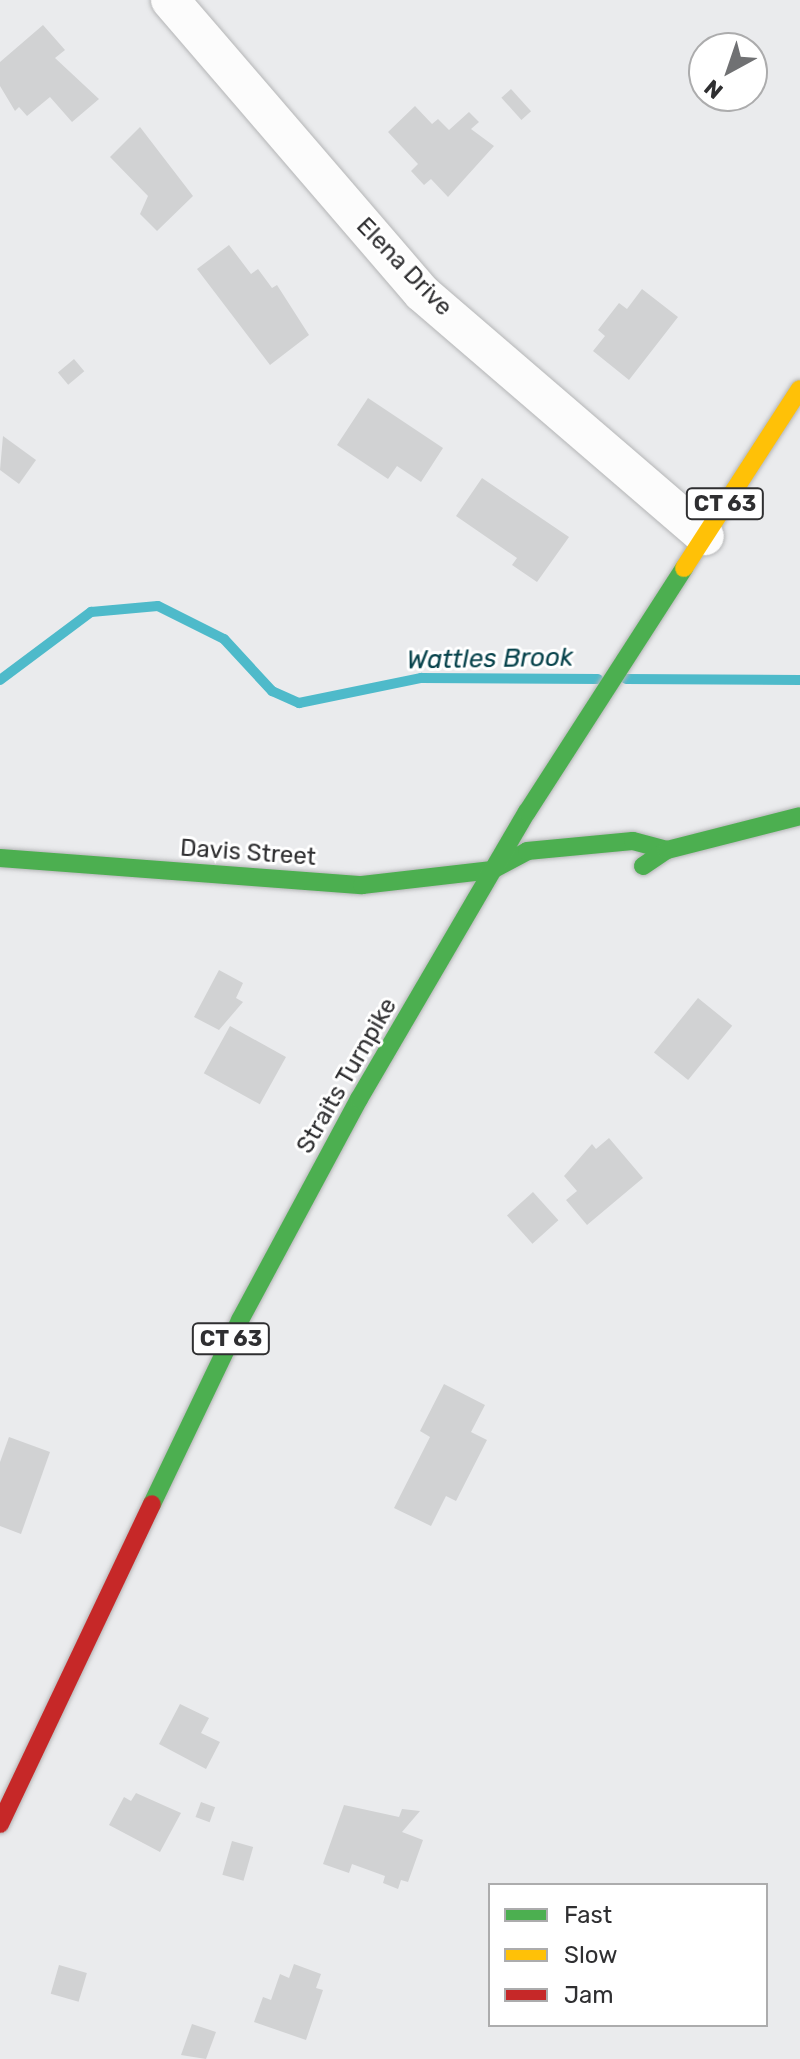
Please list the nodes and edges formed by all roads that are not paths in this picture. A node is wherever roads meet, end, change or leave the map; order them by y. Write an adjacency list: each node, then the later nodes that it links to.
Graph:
1 (170, 0): 3 (street, Elena Drive)
2 (800, 389): 3 (main road, Straits Turnpike / CT 63)
3 (705, 536): 7 (main road, Straits Turnpike / CT 63)
4 (800, 816): 5 (main road, Davis Street)
5 (667, 850): 7 (main road, Davis Street); 8 (main road, Davis Street)
6 (0, 858): 7 (main road, Davis Street)
7 (492, 870): 9 (main road, Davis Street); 10 (main road, Straits Turnpike / CT 63)
8 (620, 873)
9 (517, 877)
10 (0, 1824)

